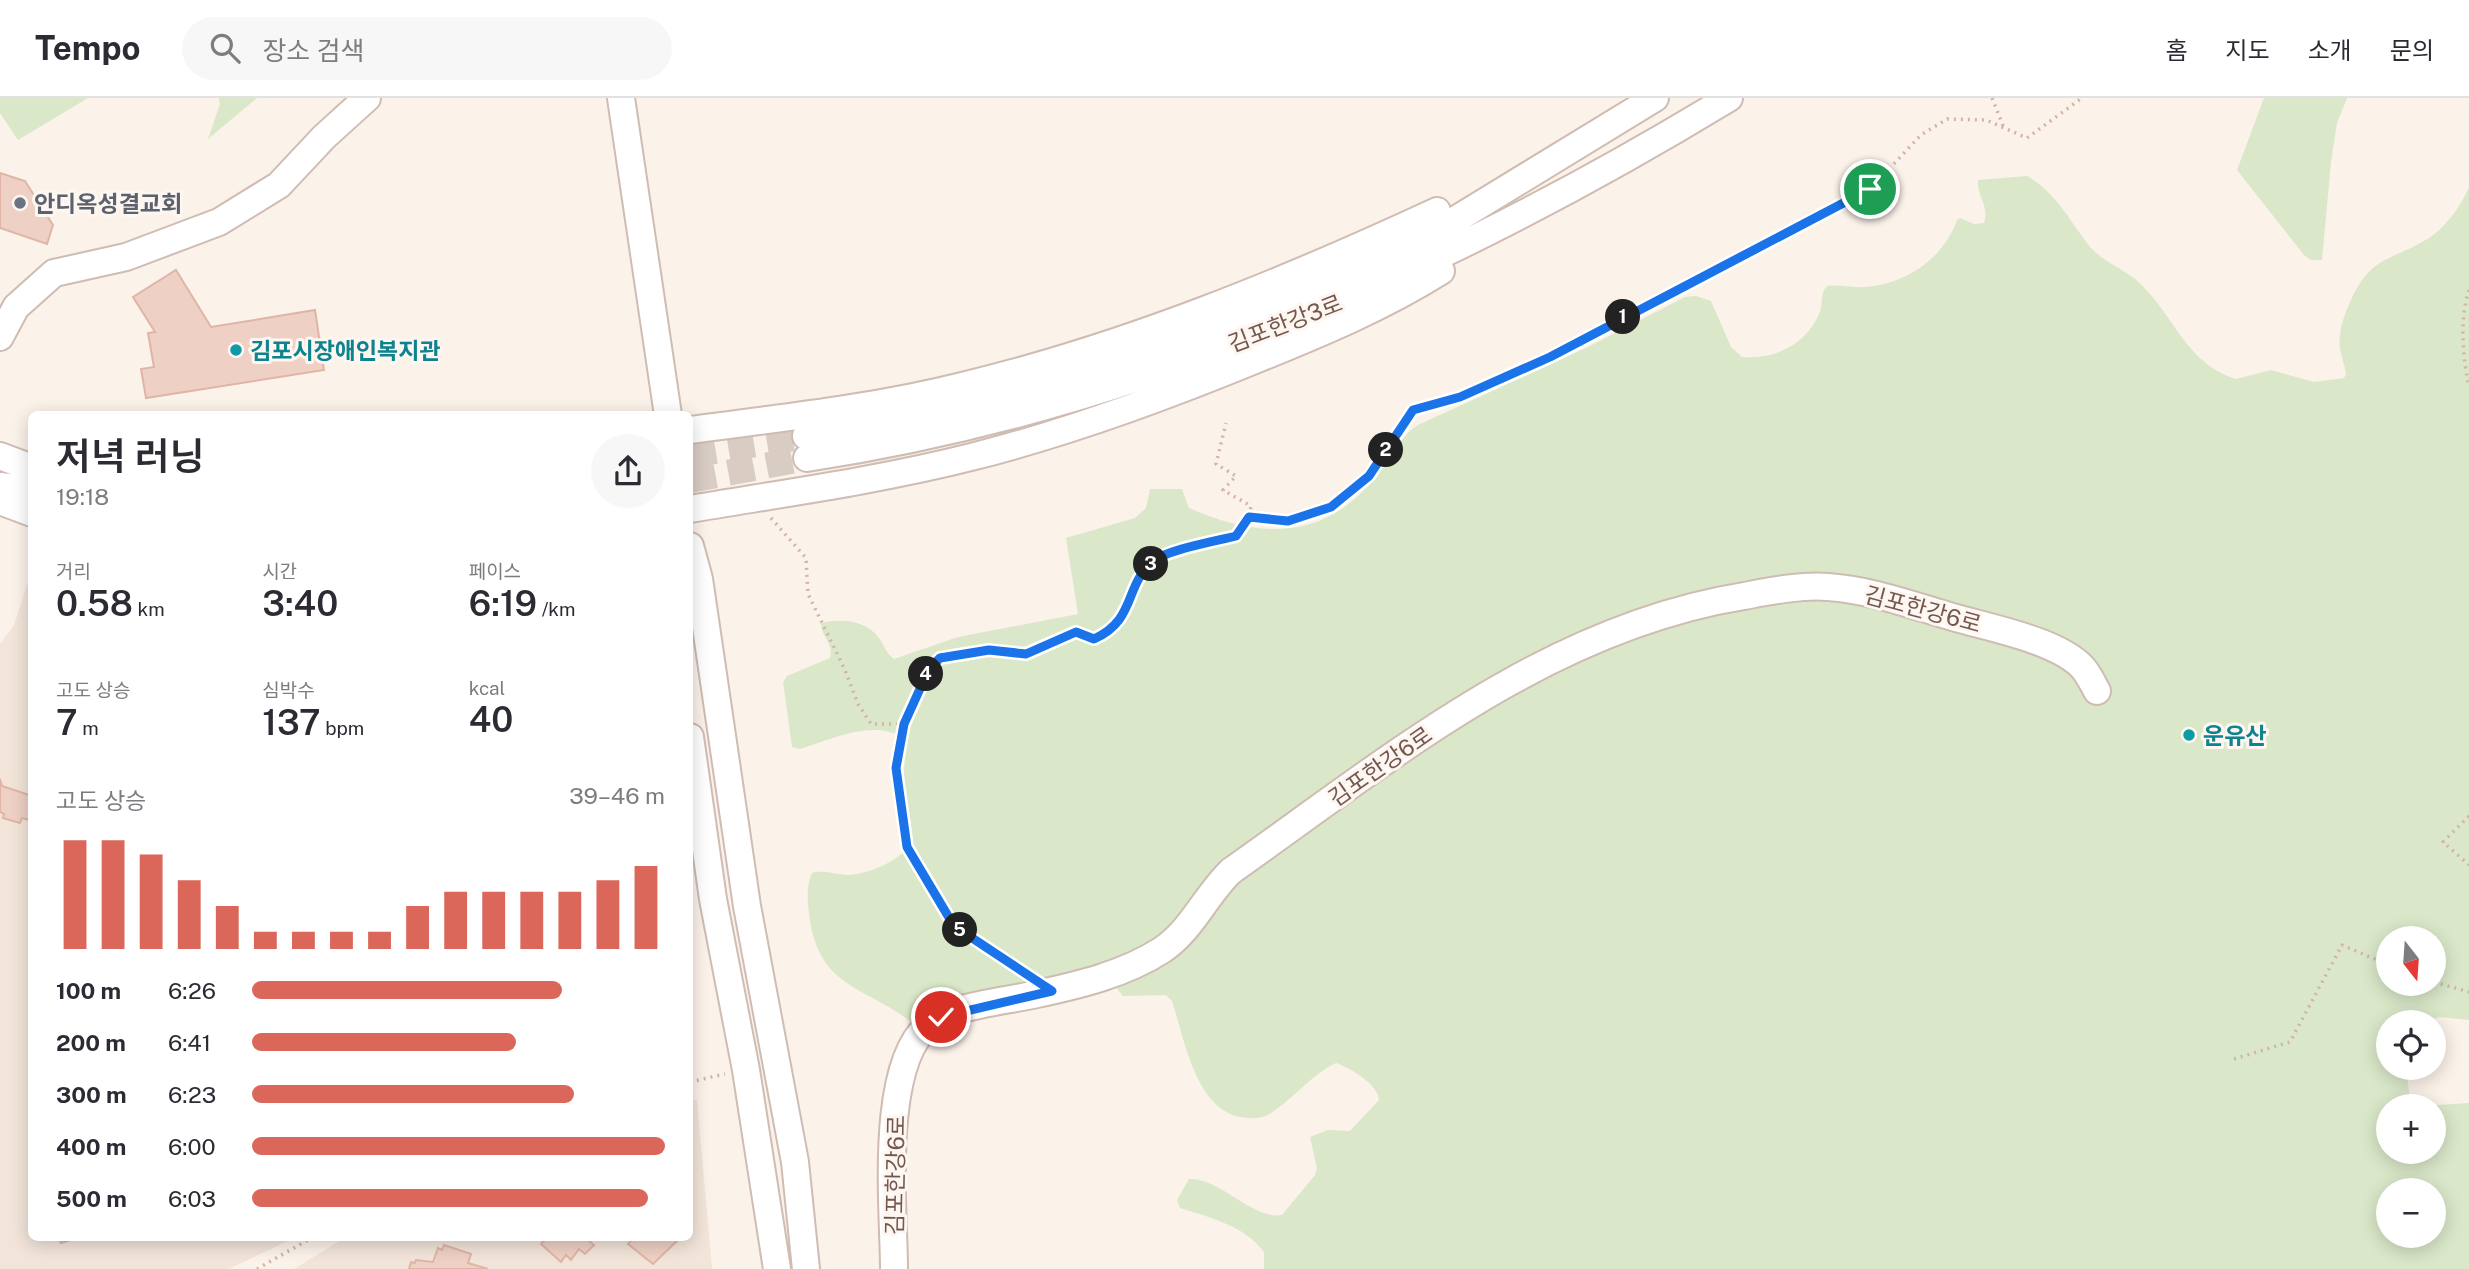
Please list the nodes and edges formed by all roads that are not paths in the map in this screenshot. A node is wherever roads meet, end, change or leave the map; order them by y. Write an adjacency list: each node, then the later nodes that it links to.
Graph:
1 (367, 98): 6 (street)
2 (621, 98): 7 (street)
3 (1656, 98): 9 (street)
4 (1729, 98): 5 (street, 김포한강3로)
5 (1572, 190): 9 (street, 김포한강3로); 16 (street)
6 (0, 337)
7 (667, 411)
8 (693, 430): 9 (street)
9 (802, 437): 16 (street)
10 (0, 445): 11 (street)
11 (28, 448)
12 (0, 456): 13 (street)
13 (28, 466)
14 (0, 486): 15 (street)
15 (28, 490)
16 (802, 491): 18 (street)
17 (0, 501): 19 (street)
18 (693, 509)
19 (28, 512)
20 (693, 557): 24 (street)
21 (2097, 691): 25 (street, 김포한강6로)
22 (693, 758): 23 (street)
23 (777, 1269)
24 (806, 1269)
25 (894, 1269)

